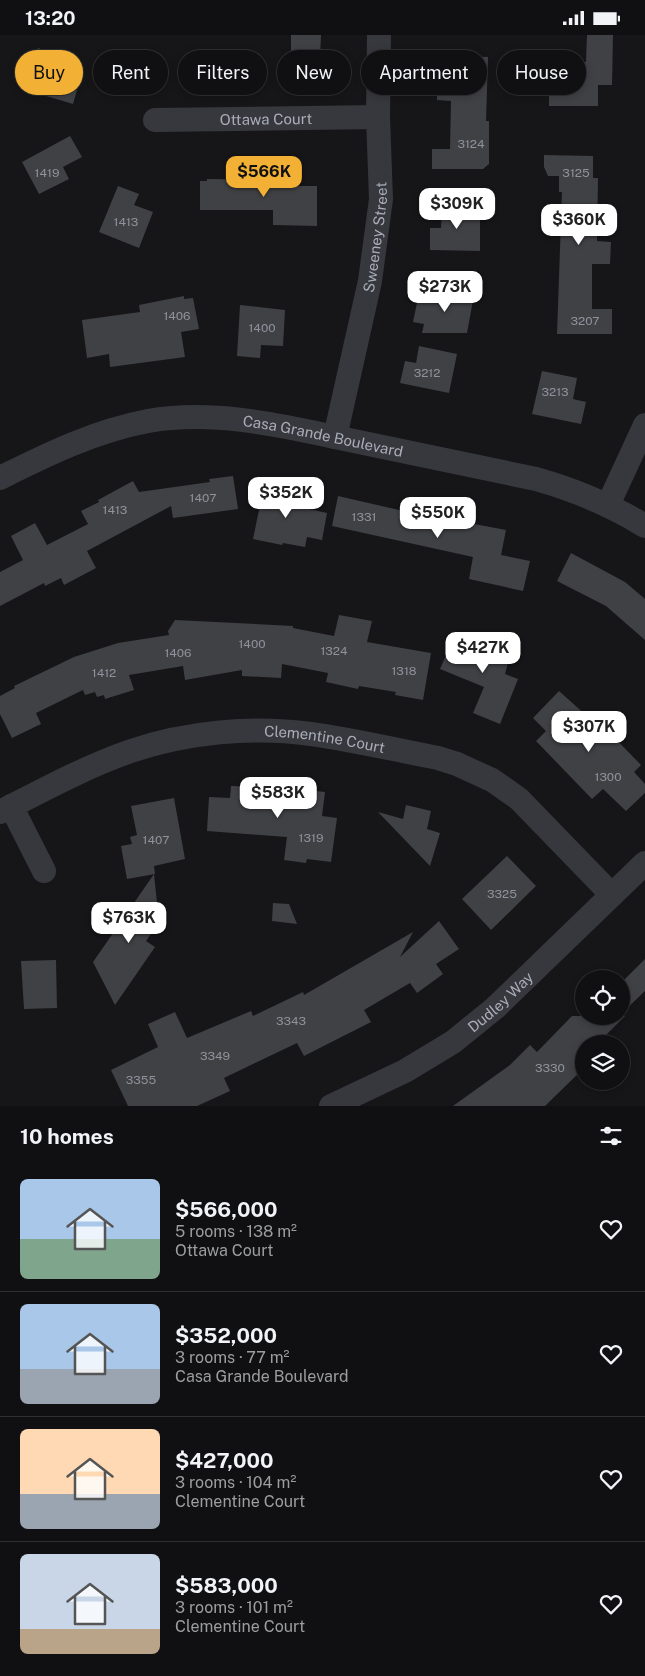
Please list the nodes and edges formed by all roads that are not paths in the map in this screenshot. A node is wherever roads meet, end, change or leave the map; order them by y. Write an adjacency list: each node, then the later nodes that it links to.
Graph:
1 (379, 35): 2 (street, Sweeney Street)
2 (378, 117): 3 (street, Ottawa Court); 5 (street, Sweeney Street)
3 (155, 120)
4 (645, 425): 7 (street)
5 (335, 437): 6 (street, Casa Grande Boulevard); 7 (street, Casa Grande Boulevard)
6 (0, 478)
7 (608, 505): 8 (street, Casa Grande Boulevard)
8 (645, 526)
9 (6, 809): 11 (street); 12 (street, Clementine Court)
10 (645, 863): 12 (street, Dudley Way)
11 (44, 871)
12 (612, 895): 13 (street, Dudley Way)
13 (331, 1106)

